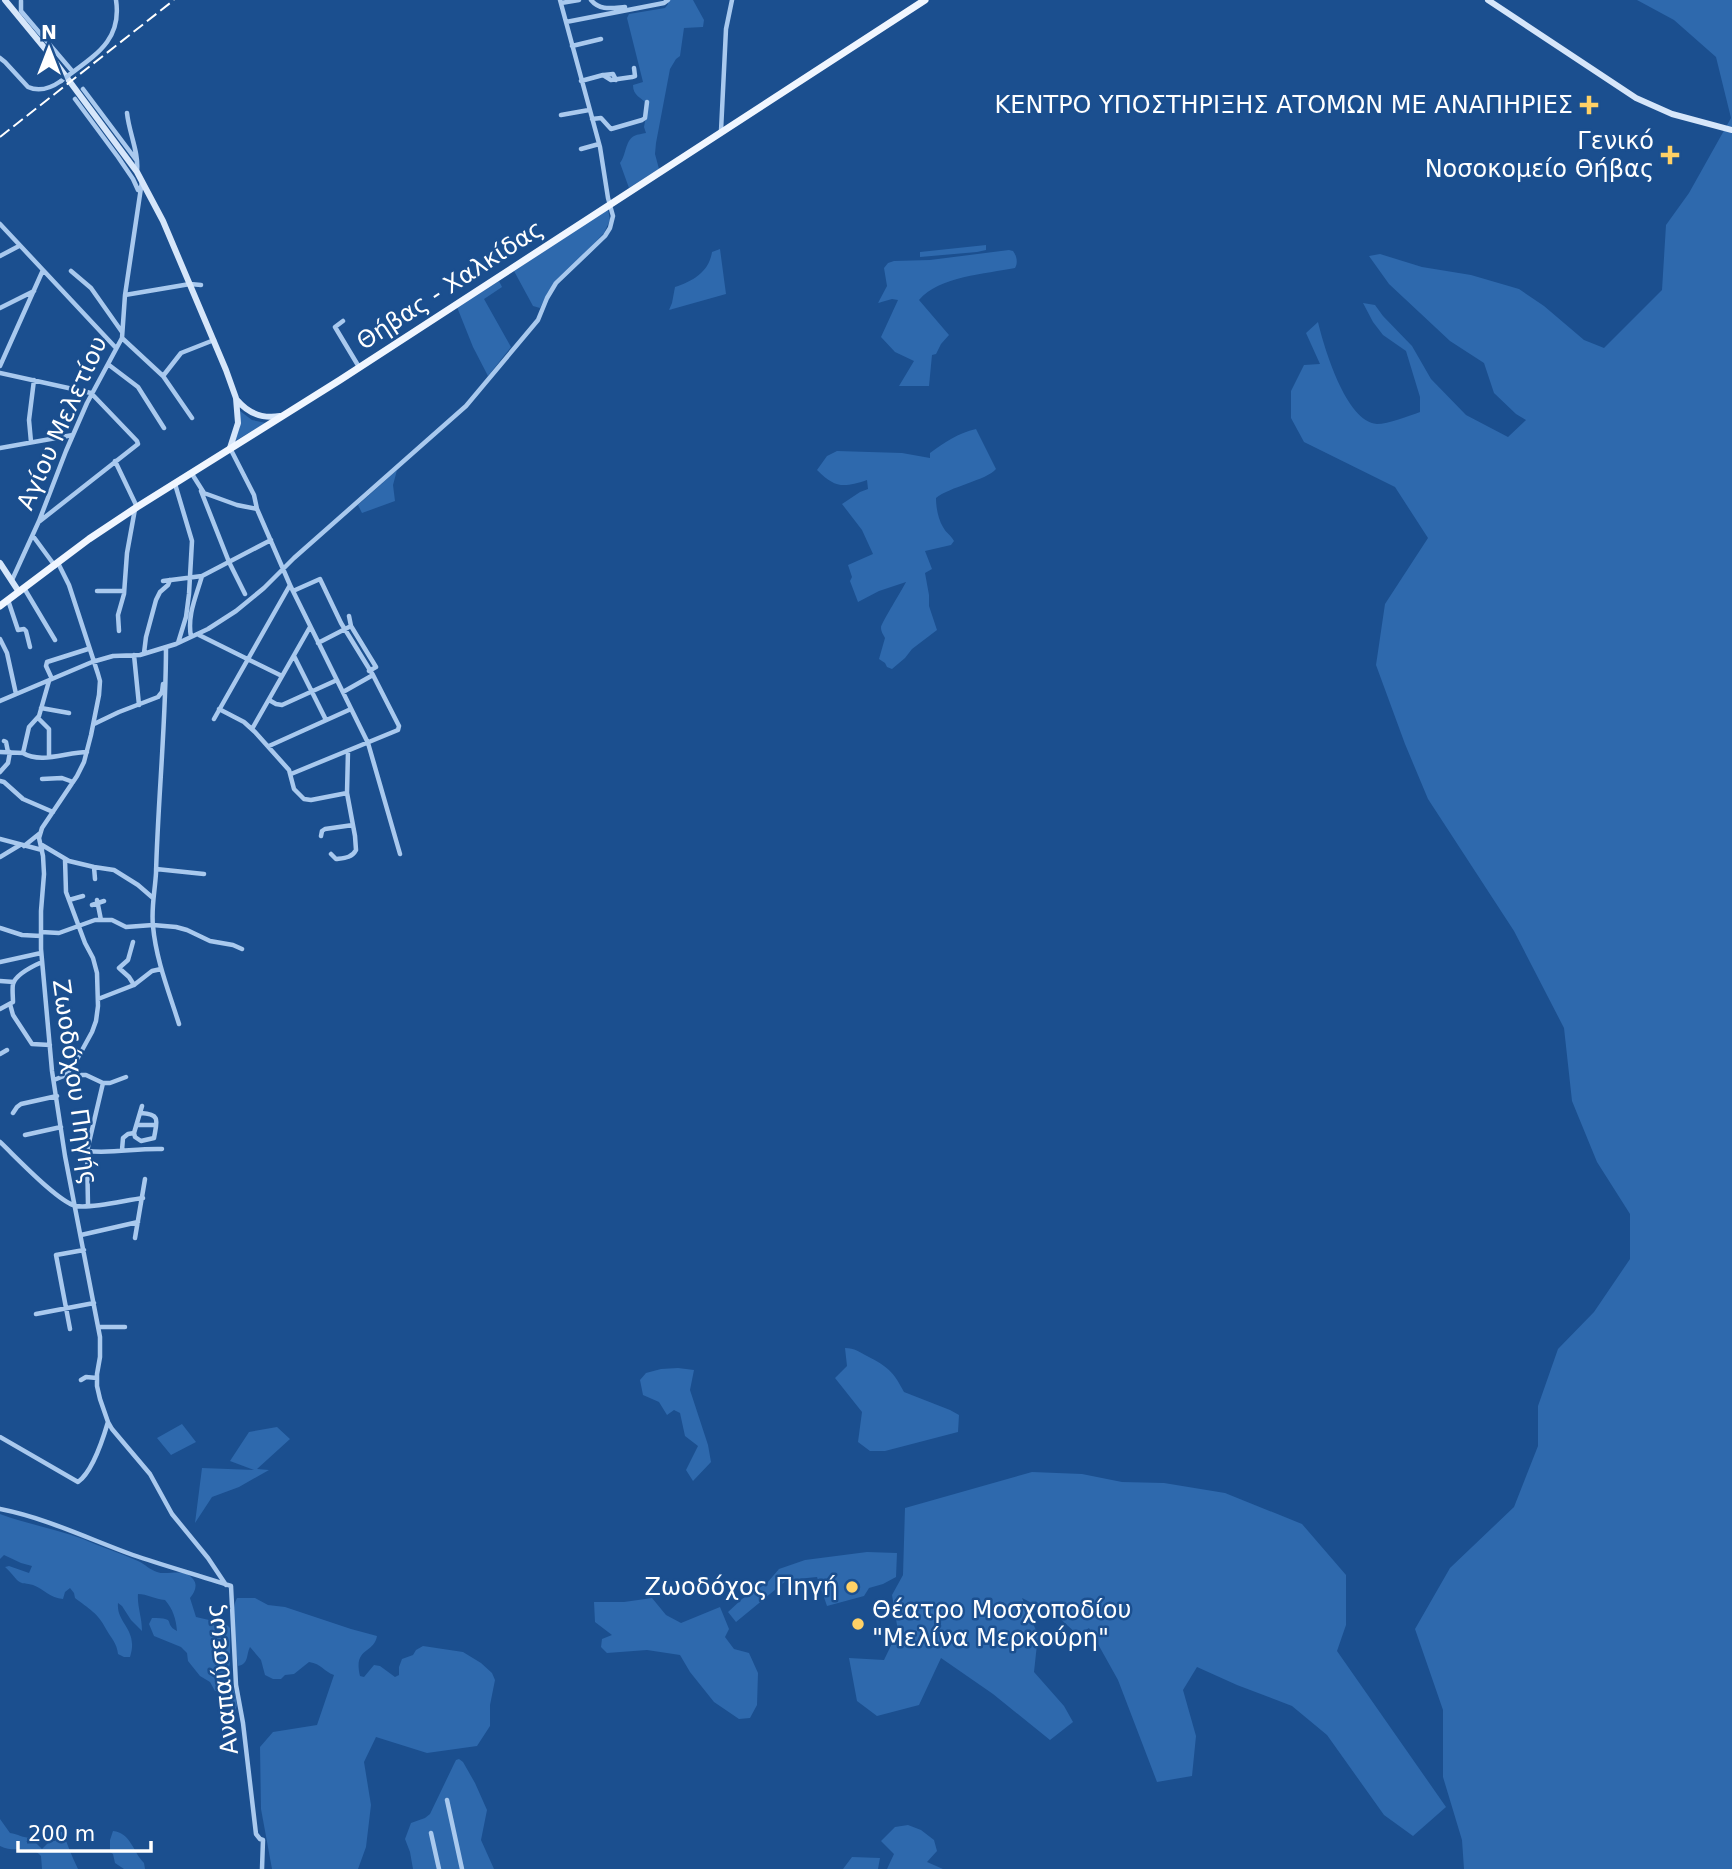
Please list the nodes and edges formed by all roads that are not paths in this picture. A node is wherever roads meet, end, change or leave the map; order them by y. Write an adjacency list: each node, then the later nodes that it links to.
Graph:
1 (5, 0): 31 (main road)
2 (116, 0): 17 (street)
3 (579, 0): 10 (street)
4 (591, 0): 11 (street)
5 (668, 0): 11 (street)
6 (732, 0): 27 (street)
7 (925, 0): 27 (main road, Θήβας - Χαλκίδας)
8 (1489, 0): 26 (main road)
9 (20, 1): 17 (street)
10 (561, 1): 12 (street)
11 (625, 6): 12 (street)
12 (566, 22): 14 (street)
13 (601, 39): 14 (street)
14 (572, 46): 18 (street)
15 (0, 58): 17 (street, bridge)
16 (634, 68): 18 (street)
17 (71, 73)
18 (581, 81): 22 (street)
19 (83, 89): 30 (street)
20 (75, 99): 33 (street)
21 (647, 102): 25 (street)
22 (589, 110): 24 (street); 25 (street)
23 (127, 113): 30 (street)
24 (561, 115)
25 (592, 119): 28 (street)
26 (1732, 130)
27 (721, 132): 34 (main road, Θήβας - Χαλκίδας)
28 (599, 144): 29 (street); 34 (street)
29 (581, 149)
30 (137, 161): 31 (street)
31 (137, 172): 32 (main road)
32 (142, 180): 33 (street, Αγίου Μελετίου); 40 (main road)
33 (139, 193): 43 (street, Αγίου Μελετίου)
34 (610, 204): 51 (main road, Θήβας - Χαλκίδας); 76 (street)
35 (0, 223): 36 (street)
36 (19, 246): 37 (street); 38 (street)
37 (0, 256)
38 (43, 270): 42 (street); 48 (street)
39 (71, 271): 46 (street)
40 (190, 284): 41 (street); 43 (street); 47 (main road)
41 (201, 285)
42 (35, 291): 44 (street); 50 (street)
43 (125, 295): 46 (street, Αγίου Μελετίου)
44 (0, 308)
45 (343, 321): 51 (street)
46 (122, 335): 48 (street, Αγίου Μελετίου); 53 (street)
47 (214, 340): 53 (street); 56 (main road)
48 (116, 348): 49 (street, Αγίου Μελετίου)
49 (109, 365): 55 (street, Αγίου Μελετίου); 59 (street)
50 (0, 366)
51 (359, 367): 57 (main road, Θήβας - Χαλκίδας)
52 (0, 373): 54 (street)
53 (163, 376): 58 (street)
54 (34, 380): 55 (street); 61 (street)
55 (91, 393): 60 (street, Αγίου Μελετίου); 64 (street)
56 (236, 398): 57 (main road); 63 (main road)
57 (282, 416): 63 (main road, Θήβας - Χαλκίδας)
58 (192, 418)
59 (164, 428)
60 (73, 435): 61 (street); 70 (street, Αγίου Μελετίου)
61 (32, 442): 62 (street)
62 (0, 448)
63 (230, 448): 65 (main road, Θήβας - Χαλκίδας); 69 (street)
64 (115, 460): 68 (street); 70 (street)
65 (192, 474): 66 (main road, Θήβας - Χαλκίδας); 67 (street)
66 (175, 484): 68 (main road, Θήβας - Χαλκίδας); 78 (street)
67 (201, 491): 69 (street); 73 (street)
68 (136, 508): 75 (main road, Θήβας - Χαλκίδας); 85 (street)
69 (257, 509): 72 (street)
70 (39, 521): 71 (street, Αγίου Μελετίου)
71 (33, 535): 75 (street); 79 (street, Αγίου Μελετίου)
72 (271, 540): 73 (street); 76 (street)
73 (229, 562): 77 (street); 87 (street)
74 (0, 563): 79 (main road)
75 (56, 565): 83 (main road, Θήβας - Χαλκίδας); 103 (street)
76 (284, 568): 82 (street); 95 (street)
77 (202, 576): 78 (street); 96 (street)
78 (189, 578): 80 (street); 99 (street)
79 (12, 580): 83 (main road)
80 (170, 580): 81 (street); 105 (street)
81 (163, 581)
82 (290, 585): 86 (street); 109 (street)
83 (22, 590): 88 (main road, Θήβας - Χαλκίδας); 98 (street)
84 (97, 591): 85 (street)
85 (124, 591): 94 (street)
86 (293, 591): 91 (street); 93 (street)
87 (245, 594)
88 (8, 600): 89 (main road, Θήβας - Χαλκίδας); 101 (street)
89 (0, 606)
90 (349, 615): 92 (street)
91 (310, 626): 100 (street); 108 (street)
92 (351, 626): 93 (street); 104 (street)
93 (344, 629): 100 (street); 107 (street)
94 (119, 631)
95 (198, 634): 96 (street); 109 (street)
96 (191, 637): 99 (street)
97 (0, 639): 117 (street)
98 (55, 640)
99 (178, 643): 102 (street)
100 (318, 643): 114 (street)
101 (30, 647)
102 (164, 648): 105 (street); 120 (street); 157 (street)
103 (88, 649): 110 (street); 113 (street)
104 (367, 650): 107 (street); 111 (street)
105 (145, 653): 106 (street)
106 (134, 655): 110 (street); 120 (street)
107 (359, 655): 111 (street)
108 (294, 656): 112 (street); 115 (street)
109 (247, 659): 112 (street); 122 (street)
110 (92, 662): 113 (street); 128 (street)
111 (371, 673): 116 (street); 131 (street)
112 (282, 676): 118 (street)
113 (50, 680): 117 (street); 121 (street)
114 (337, 680): 115 (street); 116 (street)
115 (311, 691): 118 (street); 127 (street)
116 (343, 692): 123 (street)
117 (16, 694): 119 (street)
118 (269, 700): 129 (street)
119 (0, 701)
120 (139, 705): 128 (street)
121 (41, 708): 124 (street); 125 (street)
122 (219, 709): 126 (street); 129 (street)
123 (351, 709): 127 (street); 131 (street)
124 (69, 713)
125 (38, 718): 136 (street); 138 (street)
126 (214, 719)
127 (326, 720): 132 (street)
128 (94, 724): 137 (street)
129 (252, 729): 132 (street)
130 (4, 741): 135 (street)
131 (368, 743): 133 (street); 153 (street)
132 (269, 747): 140 (street)
133 (348, 751): 140 (street); 144 (street)
134 (0, 752): 135 (street)
135 (9, 752): 136 (street); 139 (street)
136 (23, 752): 138 (street)
137 (87, 752): 138 (street); 143 (street)
138 (49, 757)
139 (0, 772)
140 (291, 774): 144 (street)
141 (42, 779): 143 (street)
142 (0, 781): 145 (street)
143 (73, 782): 145 (street)
144 (347, 793): 146 (street)
145 (53, 812): 147 (street)
146 (354, 825): 148 (street); 152 (street)
147 (39, 833): 150 (street); 151 (street, Ζωοδόχου Πηγής)
148 (321, 836)
149 (0, 839): 150 (street)
150 (22, 846): 151 (street); 154 (street)
151 (41, 847): 155 (street); 168 (street, Ζωοδόχου Πηγής)
152 (331, 854)
153 (400, 854)
154 (0, 857)
155 (65, 859): 156 (street); 162 (street)
156 (94, 867): 159 (street); 161 (street)
157 (156, 869): 158 (street); 161 (street)
158 (204, 874)
159 (95, 878)
160 (83, 896): 162 (street)
161 (153, 898): 165 (street)
162 (69, 900): 166 (street)
163 (104, 901): 164 (street)
164 (101, 920): 165 (street); 166 (street)
165 (153, 925): 170 (street); 174 (street)
166 (78, 926): 168 (street); 178 (street)
167 (0, 928): 168 (street)
168 (41, 934): 171 (street, Ζωοδόχου Πηγής)
169 (132, 942): 177 (street)
170 (242, 949)
171 (41, 953): 172 (street); 173 (street, Ζωοδόχου Πηγής)
172 (0, 962)
173 (42, 962): 176 (street); 182 (street, Ζωοδόχου Πηγής)
174 (160, 969): 177 (street); 181 (street)
175 (0, 981): 176 (street)
176 (13, 982): 179 (street)
177 (134, 985): 178 (street)
178 (98, 999): 185 (street)
179 (10, 1004): 180 (street); 182 (street)
180 (0, 1009)
181 (179, 1024)
182 (50, 1045): 187 (street, Ζωοδόχου Πηγής)
183 (7, 1050): 184 (street)
184 (0, 1054)
185 (66, 1075): 187 (street); 188 (street)
186 (126, 1077): 188 (street)
187 (54, 1080): 189 (street, Ζωοδόχου Πηγής)
188 (103, 1083): 201 (street)
189 (57, 1096): 191 (street); 195 (street, Ζωοδόχου Πηγής)
190 (142, 1106): 192 (street)
191 (13, 1113)
192 (141, 1113): 193 (street); 194 (street)
193 (136, 1125): 194 (street); 196 (street)
194 (156, 1125): 196 (street)
195 (61, 1127): 197 (street); 204 (street, Ζωοδόχου Πηγής)
196 (134, 1133): 200 (street)
197 (25, 1135)
198 (0, 1143): 204 (street)
199 (162, 1149): 200 (street)
200 (122, 1150): 201 (street)
201 (88, 1151): 205 (street)
202 (145, 1179): 203 (street)
203 (143, 1198): 205 (street); 206 (street)
204 (75, 1206): 205 (street); 207 (street, Ζωοδόχου Πηγής)
205 (88, 1206)
206 (138, 1222): 207 (street); 208 (street)
207 (81, 1235): 209 (street, Ζωοδόχου Πηγής)
208 (135, 1238)
209 (84, 1250): 210 (street, Ζωοδόχου Πηγής); 211 (street)
210 (94, 1303): 211 (street); 213 (street, Ζωοδόχου Πηγής)
211 (65, 1308): 212 (street); 215 (street)
212 (36, 1314)
213 (99, 1327): 214 (street); 216 (street, Ζωοδόχου Πηγής)
214 (125, 1327)
215 (70, 1329)
216 (97, 1378): 217 (street); 218 (street, Ζωοδόχου Πηγής)
217 (81, 1380)
218 (108, 1422): 219 (street); 221 (street, Ζωοδόχου Πηγής)
219 (0, 1437)
220 (0, 1509): 222 (street, Αναπαύσεως)
221 (216, 1572): 222 (street); 223 (street, Ζωοδόχου Πηγής)
222 (209, 1579): 223 (street, Αναπαύσεως)
223 (226, 1585): 226 (street, Αναπαύσεως)
224 (447, 1800): 228 (street)
225 (431, 1833): 227 (street)
226 (262, 1869)
227 (439, 1869)
228 (462, 1869)

